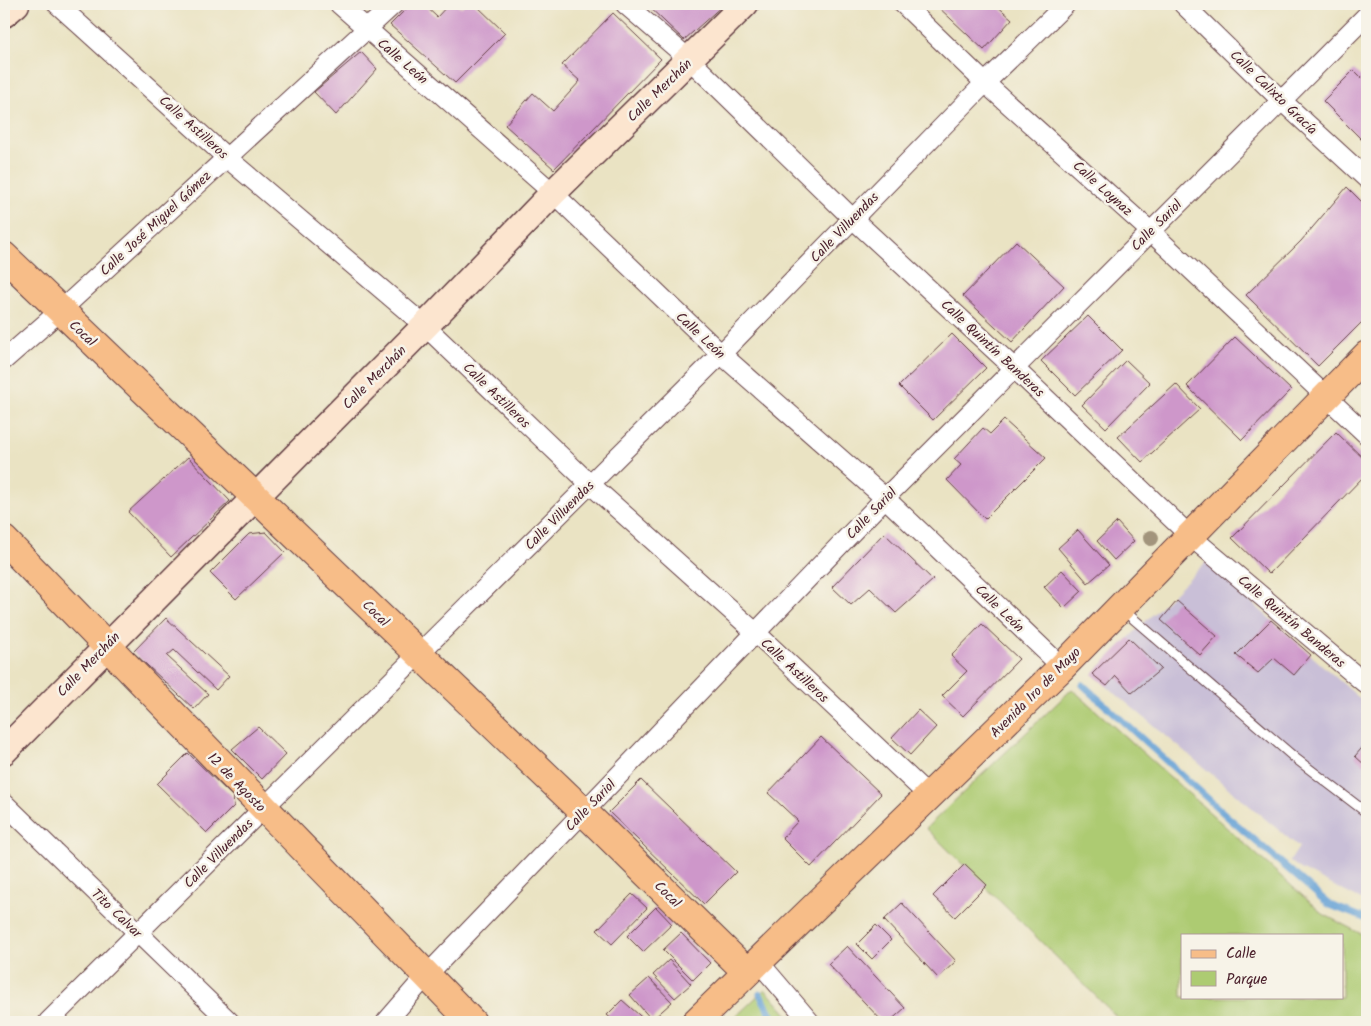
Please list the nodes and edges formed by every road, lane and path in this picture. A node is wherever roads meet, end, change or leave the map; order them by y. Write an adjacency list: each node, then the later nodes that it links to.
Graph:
1 (16, 4): 10 (street)
2 (57, 4): 16 (street, Calle Astilleros)
3 (339, 4): 12 (street, Calle León)
4 (394, 4): 12 (street, Calle José Miguel Gómez)
5 (625, 4): 13 (street, Calle Quintín Banderas)
6 (745, 4): 13 (street, Calle Merchán)
7 (903, 4): 14 (street, Calle Loynaz)
8 (1066, 4): 14 (street, Calle Villuendas)
9 (1183, 4): 15 (street, Calle Calixto Gracía)
10 (4, 14)
11 (1367, 15): 15 (street, Calle Sariol)
12 (367, 30): 16 (street, Calle José Miguel Gómez); 18 (street, Calle León)
13 (690, 60): 18 (street, Calle Merchán); 19 (street, Calle Quintín Banderas)
14 (985, 83): 19 (street, Calle Villuendas); 20 (street, Calle Loynaz)
15 (1282, 100): 17 (street, Calle Calixto Gracía); 20 (street, Calle Sariol)
16 (226, 157): 22 (street, Calle José Miguel Gómez); 23 (street, Calle Astilleros)
17 (1367, 179)
18 (553, 193): 23 (street, Calle Merchán); 24 (street, Calle León)
19 (852, 218): 24 (street, Calle Villuendas); 27 (street, Calle Quintín Banderas)
20 (1150, 231): 27 (street, Calle Sariol); 28 (street, Calle Loynaz)
21 (4, 256): 22 (main road, Cocal)
22 (60, 311): 26 (street, Calle José Miguel Gómez); 31 (main road, Cocal)
23 (425, 326): 30 (street, Calle Astilleros); 31 (street, Calle Merchán)
24 (720, 354): 30 (street, Calle Villuendas); 32 (street, Calle León)
25 (1367, 355): 28 (main road, Avenida 1ro de Mayo)
26 (4, 360)
27 (1014, 368): 32 (street, Calle Sariol); 33 (street, Calle Quintín Banderas)
28 (1325, 397): 29 (street, Calle Loynaz); 33 (main road, Avenida 1ro de Mayo)
29 (1367, 435)
30 (590, 484): 36 (street, Calle Astilleros); 38 (street, Calle Villuendas)
31 (256, 495): 37 (street, Calle Merchán); 38 (main road, Cocal)
32 (885, 498): 36 (street, Calle Sariol); 39 (street, Calle León)
33 (1189, 536): 35 (main road, Avenida 1ro de Mayo); 40 (street, Calle Quintín Banderas)
34 (4, 540): 37 (main road, 12 de Agosto)
35 (1120, 607): 39 (main road, Avenida 1ro de Mayo); 46 (lane)
36 (755, 632): 42 (street, Calle Astilleros); 45 (street, Calle Sariol)
37 (106, 646): 41 (street, Calle Merchán); 44 (main road, 12 de Agosto)
38 (419, 656): 44 (street, Calle Villuendas); 45 (main road, Cocal)
39 (1062, 667): 42 (main road, Avenida 1ro de Mayo)
40 (1367, 685)
41 (4, 751)
42 (929, 796): 48 (main road, Avenida 1ro de Mayo)
43 (4, 803): 47 (street, Tito Calvar)
44 (264, 809): 47 (street, Calle Villuendas); 49 (main road, 12 de Agosto)
45 (584, 812): 48 (main road, Cocal); 49 (street, Calle Sariol)
46 (1367, 813)
47 (137, 933): 50 (street, Calle Villuendas); 51 (street, Tito Calvar)
48 (752, 967): 54 (main road, Avenida 1ro de Mayo); 55 (street, Cocal)
49 (426, 976): 52 (street, Calle Sariol); 53 (main road, 12 de Agosto)
50 (48, 1022)
51 (230, 1022)
52 (386, 1022)
53 (472, 1022)
54 (696, 1022)
55 (810, 1022)

